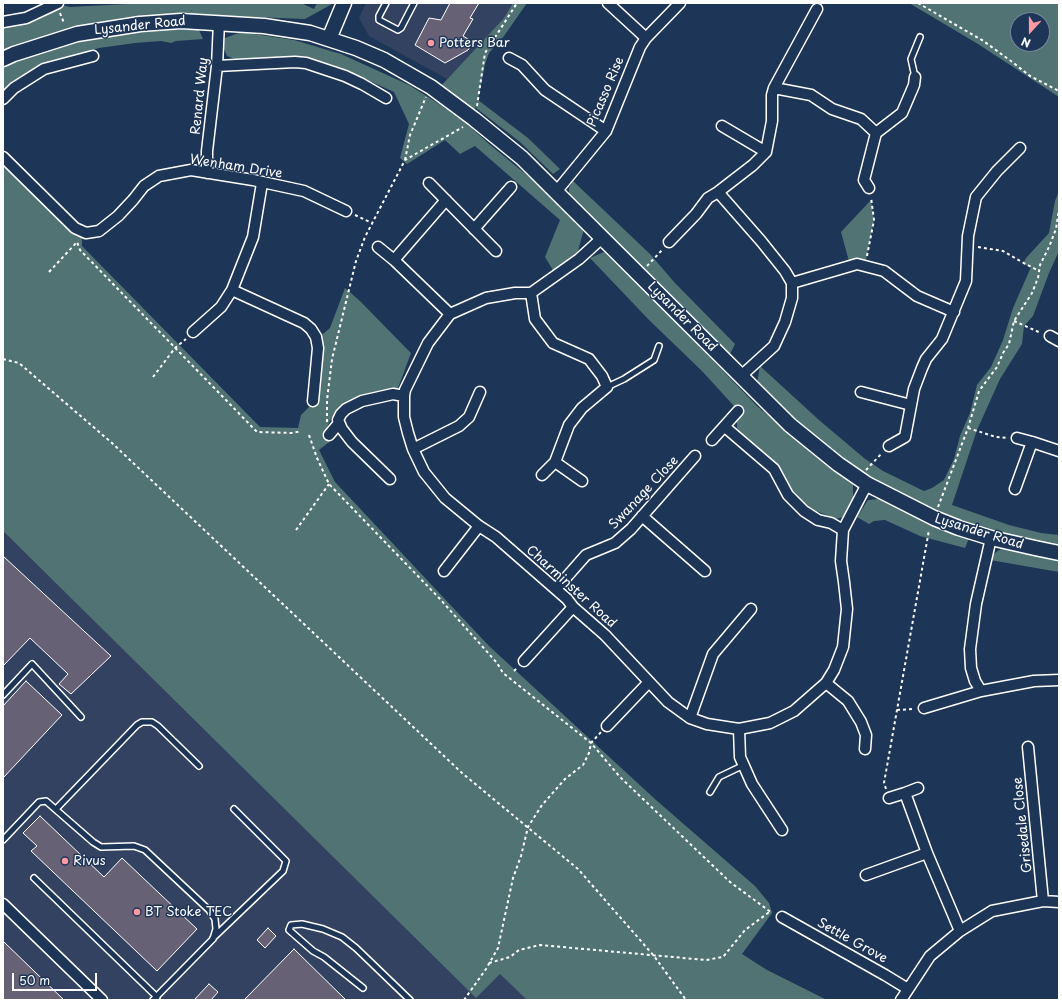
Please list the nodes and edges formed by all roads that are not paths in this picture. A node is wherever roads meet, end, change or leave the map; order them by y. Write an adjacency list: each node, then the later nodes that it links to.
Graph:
1 (58, 3): 8 (street)
2 (344, 3): 12 (street)
3 (386, 3): 4 (lane)
4 (414, 3)
5 (608, 3): 11 (street)
6 (680, 3): 11 (street, Picasso Rise)
7 (817, 9): 18 (street)
8 (3, 22)
9 (219, 22): 12 (street, Lysander Road); 15 (street, Lysander Road); 16 (street, Renard Way)
10 (920, 37): 17 (lane)
11 (646, 38): 22 (street, Picasso Rise)
12 (328, 39): 32 (street, Lysander Road)
13 (93, 56): 20 (street)
14 (509, 58): 22 (street)
15 (3, 59)
16 (217, 66): 19 (street); 27 (street, Renard Way)
17 (915, 77): 23 (street)
18 (774, 88): 23 (street); 25 (street)
19 (386, 98)
20 (3, 99)
21 (722, 126): 25 (street)
22 (606, 132): 32 (street, Picasso Rise)
23 (876, 133): 31 (street)
24 (1020, 148): 46 (street)
25 (766, 152): 33 (street)
26 (3, 157): 27 (street, Wenham Drive)
27 (207, 173): 28 (street, Wenham Drive)
28 (262, 183): 35 (street, Wenham Drive); 43 (street)
29 (428, 183): 34 (street)
30 (511, 187): 36 (street)
31 (869, 188)
32 (556, 192): 37 (street, Lysander Road)
33 (718, 192): 38 (street); 42 (street)
34 (446, 200): 36 (street); 41 (street)
35 (346, 211)
36 (474, 229): 40 (street)
37 (602, 238): 44 (street); 49 (street, Lysander Road)
38 (669, 242)
39 (378, 247): 41 (street)
40 (496, 251)
41 (394, 260): 45 (street)
42 (792, 283): 46 (street); 49 (street)
43 (232, 290): 47 (street); 54 (street)
44 (531, 293): 45 (street, Charminster Road); 50 (street)
45 (450, 314): 53 (street, Charminster Road)
46 (952, 315): 55 (street)
47 (193, 332)
48 (659, 346): 50 (lane)
49 (741, 376): 71 (street, Lysander Road)
50 (607, 387): 67 (street)
51 (480, 392): 64 (street)
52 (861, 392): 55 (street)
53 (404, 396): 57 (street); 64 (street, Charminster Road)
54 (313, 401)
55 (911, 405): 63 (street)
56 (738, 411): 58 (street)
57 (339, 423): 59 (street); 69 (street)
58 (725, 427): 61 (street); 75 (street)
59 (329, 435)
60 (1017, 438): 62 (street)
61 (712, 440)
62 (1032, 442): 65 (street); 72 (street)
63 (889, 446)
64 (413, 449): 74 (street, Charminster Road)
65 (1059, 451)
66 (695, 456): 73 (street, Swanage Close)
67 (555, 462): 68 (street); 70 (street)
68 (542, 475)
69 (390, 479)
70 (582, 481)
71 (863, 482): 75 (street, Charminster Road); 76 (street, Lysander Road)
72 (1015, 489)
73 (642, 516): 79 (street); 80 (street, Swanage Close)
74 (479, 526): 78 (street); 80 (street, Charminster Road)
75 (843, 530): 86 (street, Charminster Road)
76 (991, 538): 77 (street, Lysander Road); 87 (street)
77 (1059, 552)
78 (444, 571)
79 (705, 571)
80 (556, 589): 81 (street, Charminster Road)
81 (573, 607): 83 (street); 85 (street, Charminster Road)
82 (751, 610): 91 (street)
83 (524, 661)
84 (1059, 680): 87 (street)
85 (649, 682): 91 (street, Charminster Road); 92 (street)
86 (826, 683): 93 (street, Charminster Road); 95 (street)
87 (981, 691): 89 (street)
88 (3, 696): 90 (lane)
89 (924, 708)
90 (81, 717)
91 (690, 718): 93 (street, Charminster Road)
92 (607, 726)
93 (739, 729): 96 (street)
94 (1028, 747): 109 (street, Grisedale Close)
95 (865, 750)
96 (744, 765): 99 (lane); 104 (street)
97 (199, 766): 103 (lane)
98 (918, 788): 100 (street)
99 (710, 792)
100 (905, 793): 101 (street); 106 (street)
101 (889, 798)
102 (234, 809): 114 (lane)
103 (56, 810): 105 (lane); 114 (lane)
104 (782, 830)
105 (3, 840)
106 (927, 852): 107 (street); 113 (street)
107 (866, 875)
108 (34, 878): 117 (lane)
109 (1043, 901): 110 (street); 113 (street)
110 (1059, 902)
111 (3, 904): 118 (street)
112 (782, 917): 116 (street, Settle Grove)
113 (960, 931): 116 (street)
114 (213, 939): 117 (lane)
115 (363, 988): 119 (lane)
116 (908, 989): 120 (street)
117 (155, 998)
118 (102, 1000)
119 (410, 1000)
120 (901, 1000)

